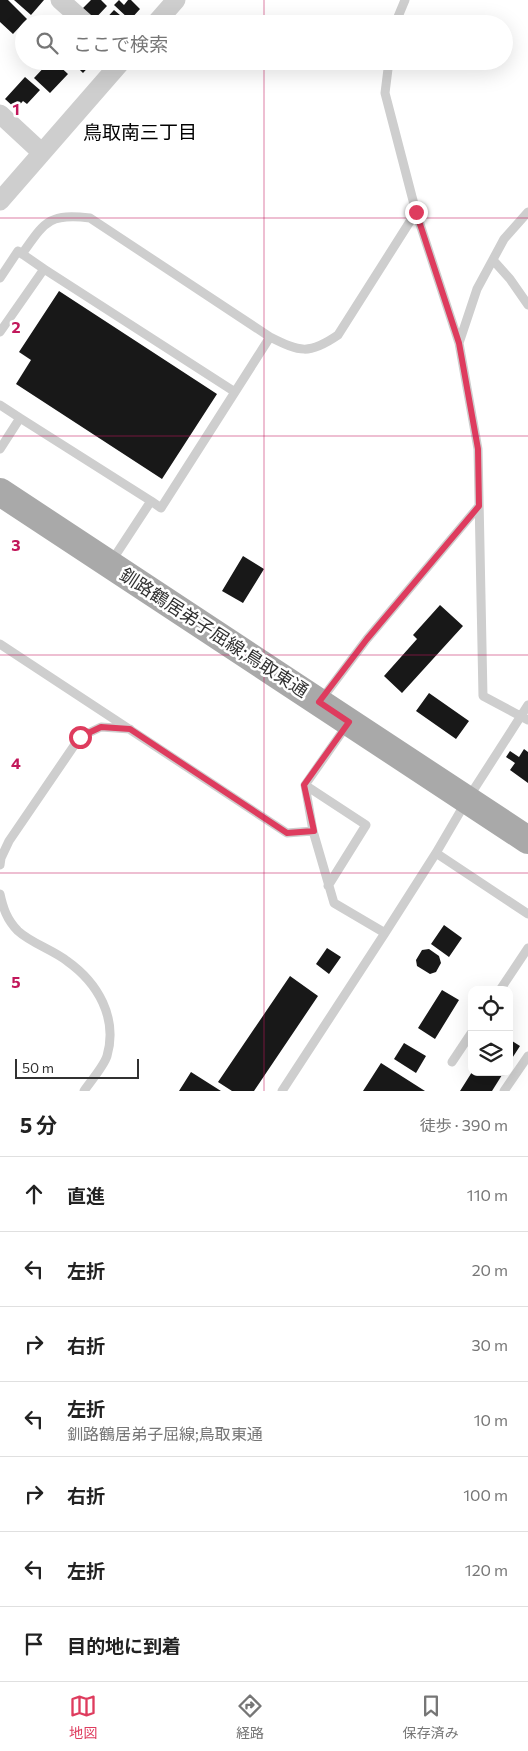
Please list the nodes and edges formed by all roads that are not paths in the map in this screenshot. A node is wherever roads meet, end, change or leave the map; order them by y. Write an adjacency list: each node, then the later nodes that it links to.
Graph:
1 (60, 0): 4 (street)
2 (176, 0): 5 (street)
3 (405, 0): 6 (lane)
4 (76, 15)
5 (163, 15)
6 (399, 15)
7 (114, 70): 10 (street)
8 (389, 70): 12 (lane)
9 (0, 114): 10 (street)
10 (41, 152): 11 (street)
11 (0, 201)
12 (416, 212): 20 (lane); 21 (lane)
13 (528, 212): 15 (lane)
14 (22, 254): 16 (lane); 17 (lane); 20 (lane)
15 (493, 260): 18 (lane); 21 (lane)
16 (44, 269): 19 (lane); 22 (lane)
17 (0, 278)
18 (528, 306)
19 (0, 332)
20 (270, 337): 22 (lane)
21 (459, 343): 28 (lane)
22 (235, 392): 27 (lane)
23 (0, 405): 24 (lane)
24 (20, 418): 25 (lane); 27 (lane)
25 (0, 449)
26 (0, 492): 29 (main road, 釧路鶴居弟子屈線;鳥取東通)
27 (151, 501): 29 (lane)
28 (479, 506): 31 (lane); 33 (lane)
29 (109, 564): 31 (main road, 釧路鶴居弟子屈線;鳥取東通)
30 (0, 644): 35 (lane)
31 (319, 702): 34 (main road, 釧路鶴居弟子屈線;鳥取東通)
32 (528, 705): 33 (lane)
33 (525, 718): 37 (lane)
34 (349, 722): 36 (lane); 37 (main road, 釧路鶴居弟子屈線;鳥取東通)
35 (130, 729): 38 (lane); 41 (lane)
36 (304, 785): 38 (lane); 42 (lane)
37 (467, 800): 39 (main road, 釧路鶴居弟子屈線;鳥取東通); 40 (lane)
38 (314, 831): 42 (lane)
39 (528, 840)
40 (436, 852): 44 (lane); 45 (lane)
41 (0, 865)
42 (328, 886): 45 (lane)
43 (0, 894): 51 (lane)
44 (528, 914)
45 (385, 933): 52 (lane)
46 (528, 948): 47 (lane)
47 (503, 986)
48 (468, 1038): 50 (lane)
49 (528, 1056): 53 (lane)
50 (452, 1062)
51 (84, 1091)
52 (282, 1091)
53 (504, 1091)

